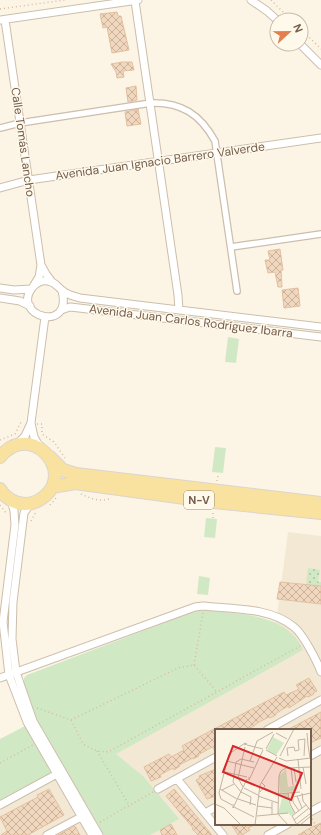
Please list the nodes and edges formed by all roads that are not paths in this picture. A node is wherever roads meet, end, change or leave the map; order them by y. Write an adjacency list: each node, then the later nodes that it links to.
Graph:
1 (137, 0): 4 (street); 7 (street)
2 (250, 0): 3 (street)
3 (269, 13)
4 (3, 20): 8 (street, Calle Tomás Lancho)
5 (308, 52): 6 (street)
6 (321, 65)
7 (151, 103): 8 (street); 11 (street); 12 (street)
8 (20, 123): 9 (street); 13 (street, Calle Tomás Lancho)
9 (0, 128)
10 (321, 138): 11 (street, Avenida Juan Ignacio Barrero Valverde)
11 (218, 153): 12 (street, Avenida Juan Ignacio Barrero Valverde); 16 (street)
12 (159, 162): 13 (street, Avenida Juan Ignacio Barrero Valverde); 26 (street)
13 (29, 180): 14 (street, Avenida Juan Ignacio Barrero Valverde); 17 (street, Calle Tomás Lancho)
14 (0, 188)
15 (321, 234): 16 (street)
16 (231, 247): 22 (street)
17 (41, 265): 18 (street, Calle Tomás Lancho); 19 (street, Calle Tomás Lancho)
18 (52, 282): 19 (street); 21 (street)
19 (32, 287): 20 (street); 24 (street)
20 (0, 288)
21 (62, 291): 25 (street); 26 (street, Avenida Juan Carlos Rodríguez Ibarra)
22 (237, 291)
23 (0, 298): 24 (street)
24 (30, 306): 27 (street)
25 (61, 310): 27 (street); 29 (street, Avenida Juan Carlos Rodríguez Ibarra)
26 (179, 310): 28 (street, Avenida Juan Carlos Rodríguez Ibarra)
27 (45, 317): 30 (street)
28 (321, 327)
29 (321, 337)
30 (31, 423): 31 (street); 32 (street)
31 (15, 445): 32 (main road); 33 (main road)
32 (45, 453): 35 (main road); 37 (main road)
33 (0, 457)
34 (0, 489): 36 (main road)
35 (57, 490): 38 (main road); 39 (main road, N-V)
36 (5, 503): 38 (main road); 41 (street)
37 (321, 503)
38 (35, 507): 41 (street)
39 (321, 514)
40 (321, 669): 41 (street)
41 (12, 674): 42 (street); 48 (street); 60 (street)
42 (0, 678)
43 (321, 700): 44 (street)
44 (269, 729)
45 (321, 750): 46 (street)
46 (311, 755)
47 (215, 759): 49 (street)
48 (57, 774): 51 (street); 56 (street)
49 (177, 779): 50 (street); 55 (street)
50 (158, 790)
51 (0, 804)
52 (321, 806): 54 (street)
53 (215, 808): 55 (street)
54 (311, 812)
55 (205, 813): 61 (street)
56 (81, 817): 58 (street); 59 (street)
57 (286, 825): 62 (street)
58 (47, 835)
59 (92, 835)
60 (99, 835)
61 (223, 835)
62 (268, 835)

